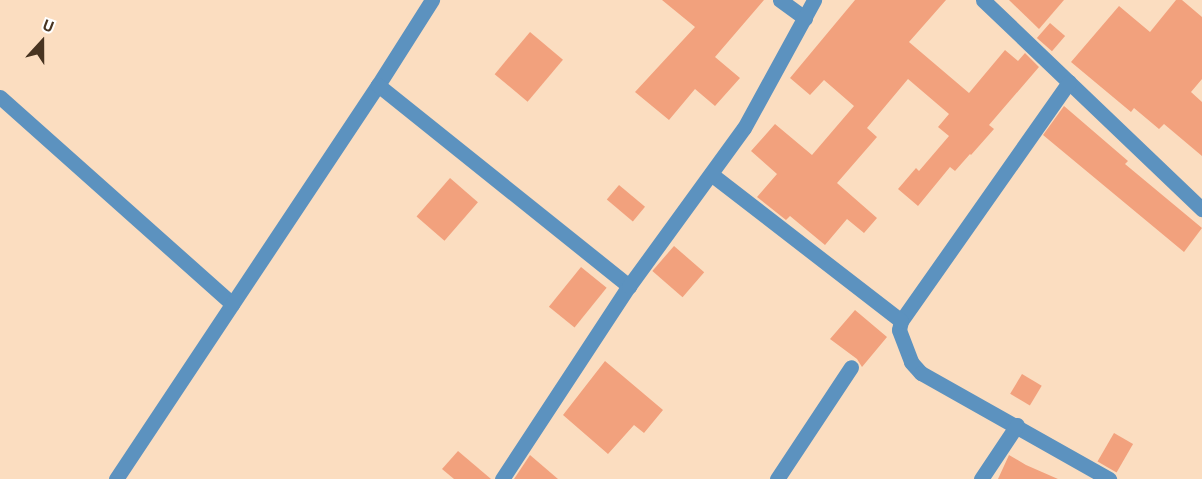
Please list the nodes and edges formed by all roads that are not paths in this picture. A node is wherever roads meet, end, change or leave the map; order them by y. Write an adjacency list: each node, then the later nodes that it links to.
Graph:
1 (432, 0): 7 (street)
2 (780, 0): 5 (street)
3 (814, 0): 5 (street)
4 (991, 2): 6 (street)
5 (805, 18): 9 (street)
6 (1069, 82): 10 (street); 13 (street)
7 (378, 84): 11 (street); 12 (street)
8 (0, 96): 12 (street)
9 (711, 174): 11 (street); 13 (street)
10 (1202, 209)
11 (629, 286): 17 (street)
12 (232, 304): 16 (street)
13 (901, 321): 15 (street)
14 (851, 367): 18 (street)
15 (1017, 425): 19 (street); 20 (street)
16 (116, 479)
17 (502, 479)
18 (777, 479)
19 (981, 479)
20 (1109, 479)

